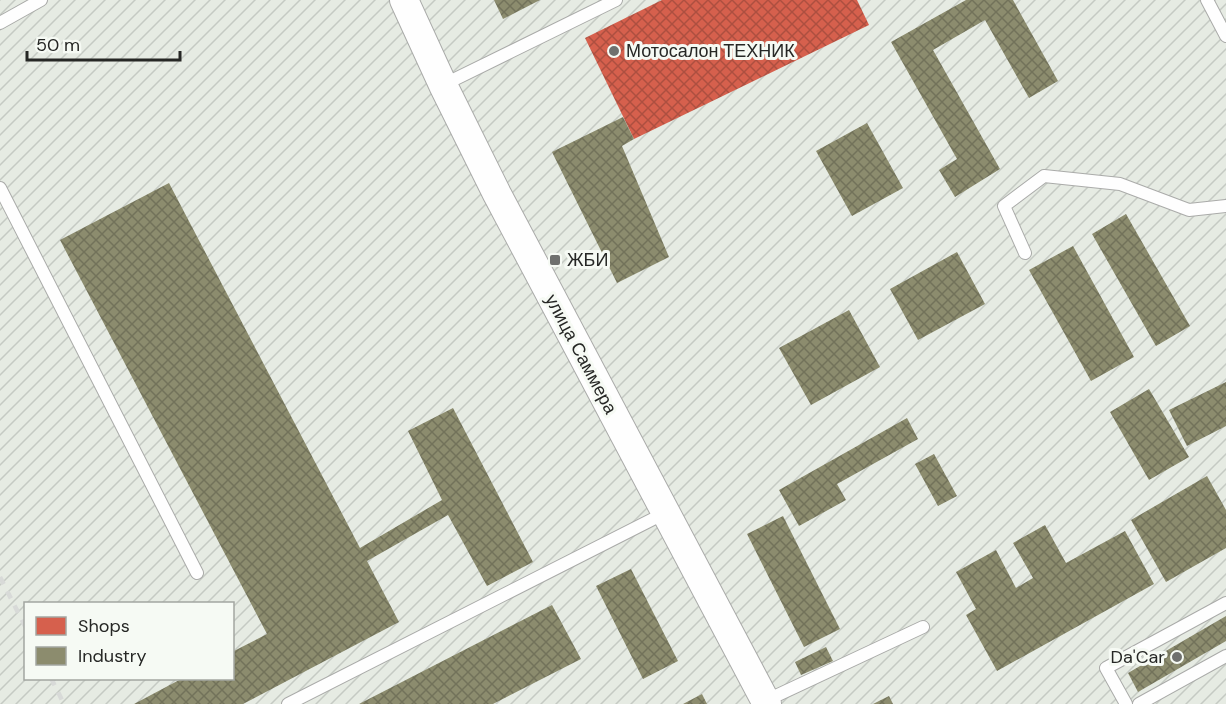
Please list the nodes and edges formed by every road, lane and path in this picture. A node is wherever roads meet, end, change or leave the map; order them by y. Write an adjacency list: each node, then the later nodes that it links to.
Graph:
1 (41, 0): 5 (lane)
2 (404, 0): 7 (street, улица Саммера)
3 (616, 0): 7 (lane)
4 (1207, 0): 6 (lane)
5 (0, 23)
6 (1226, 36)
7 (443, 85): 11 (street, улица Саммера)
8 (0, 189): 12 (lane)
9 (1226, 206): 10 (lane)
10 (1025, 253)
11 (665, 513): 16 (street, улица Саммера); 17 (lane)
12 (197, 573)
13 (1226, 603): 18 (lane)
14 (923, 627): 16 (lane)
15 (1226, 656): 19 (lane)
16 (766, 702)
17 (288, 704)
18 (1126, 704)
19 (1139, 704)

